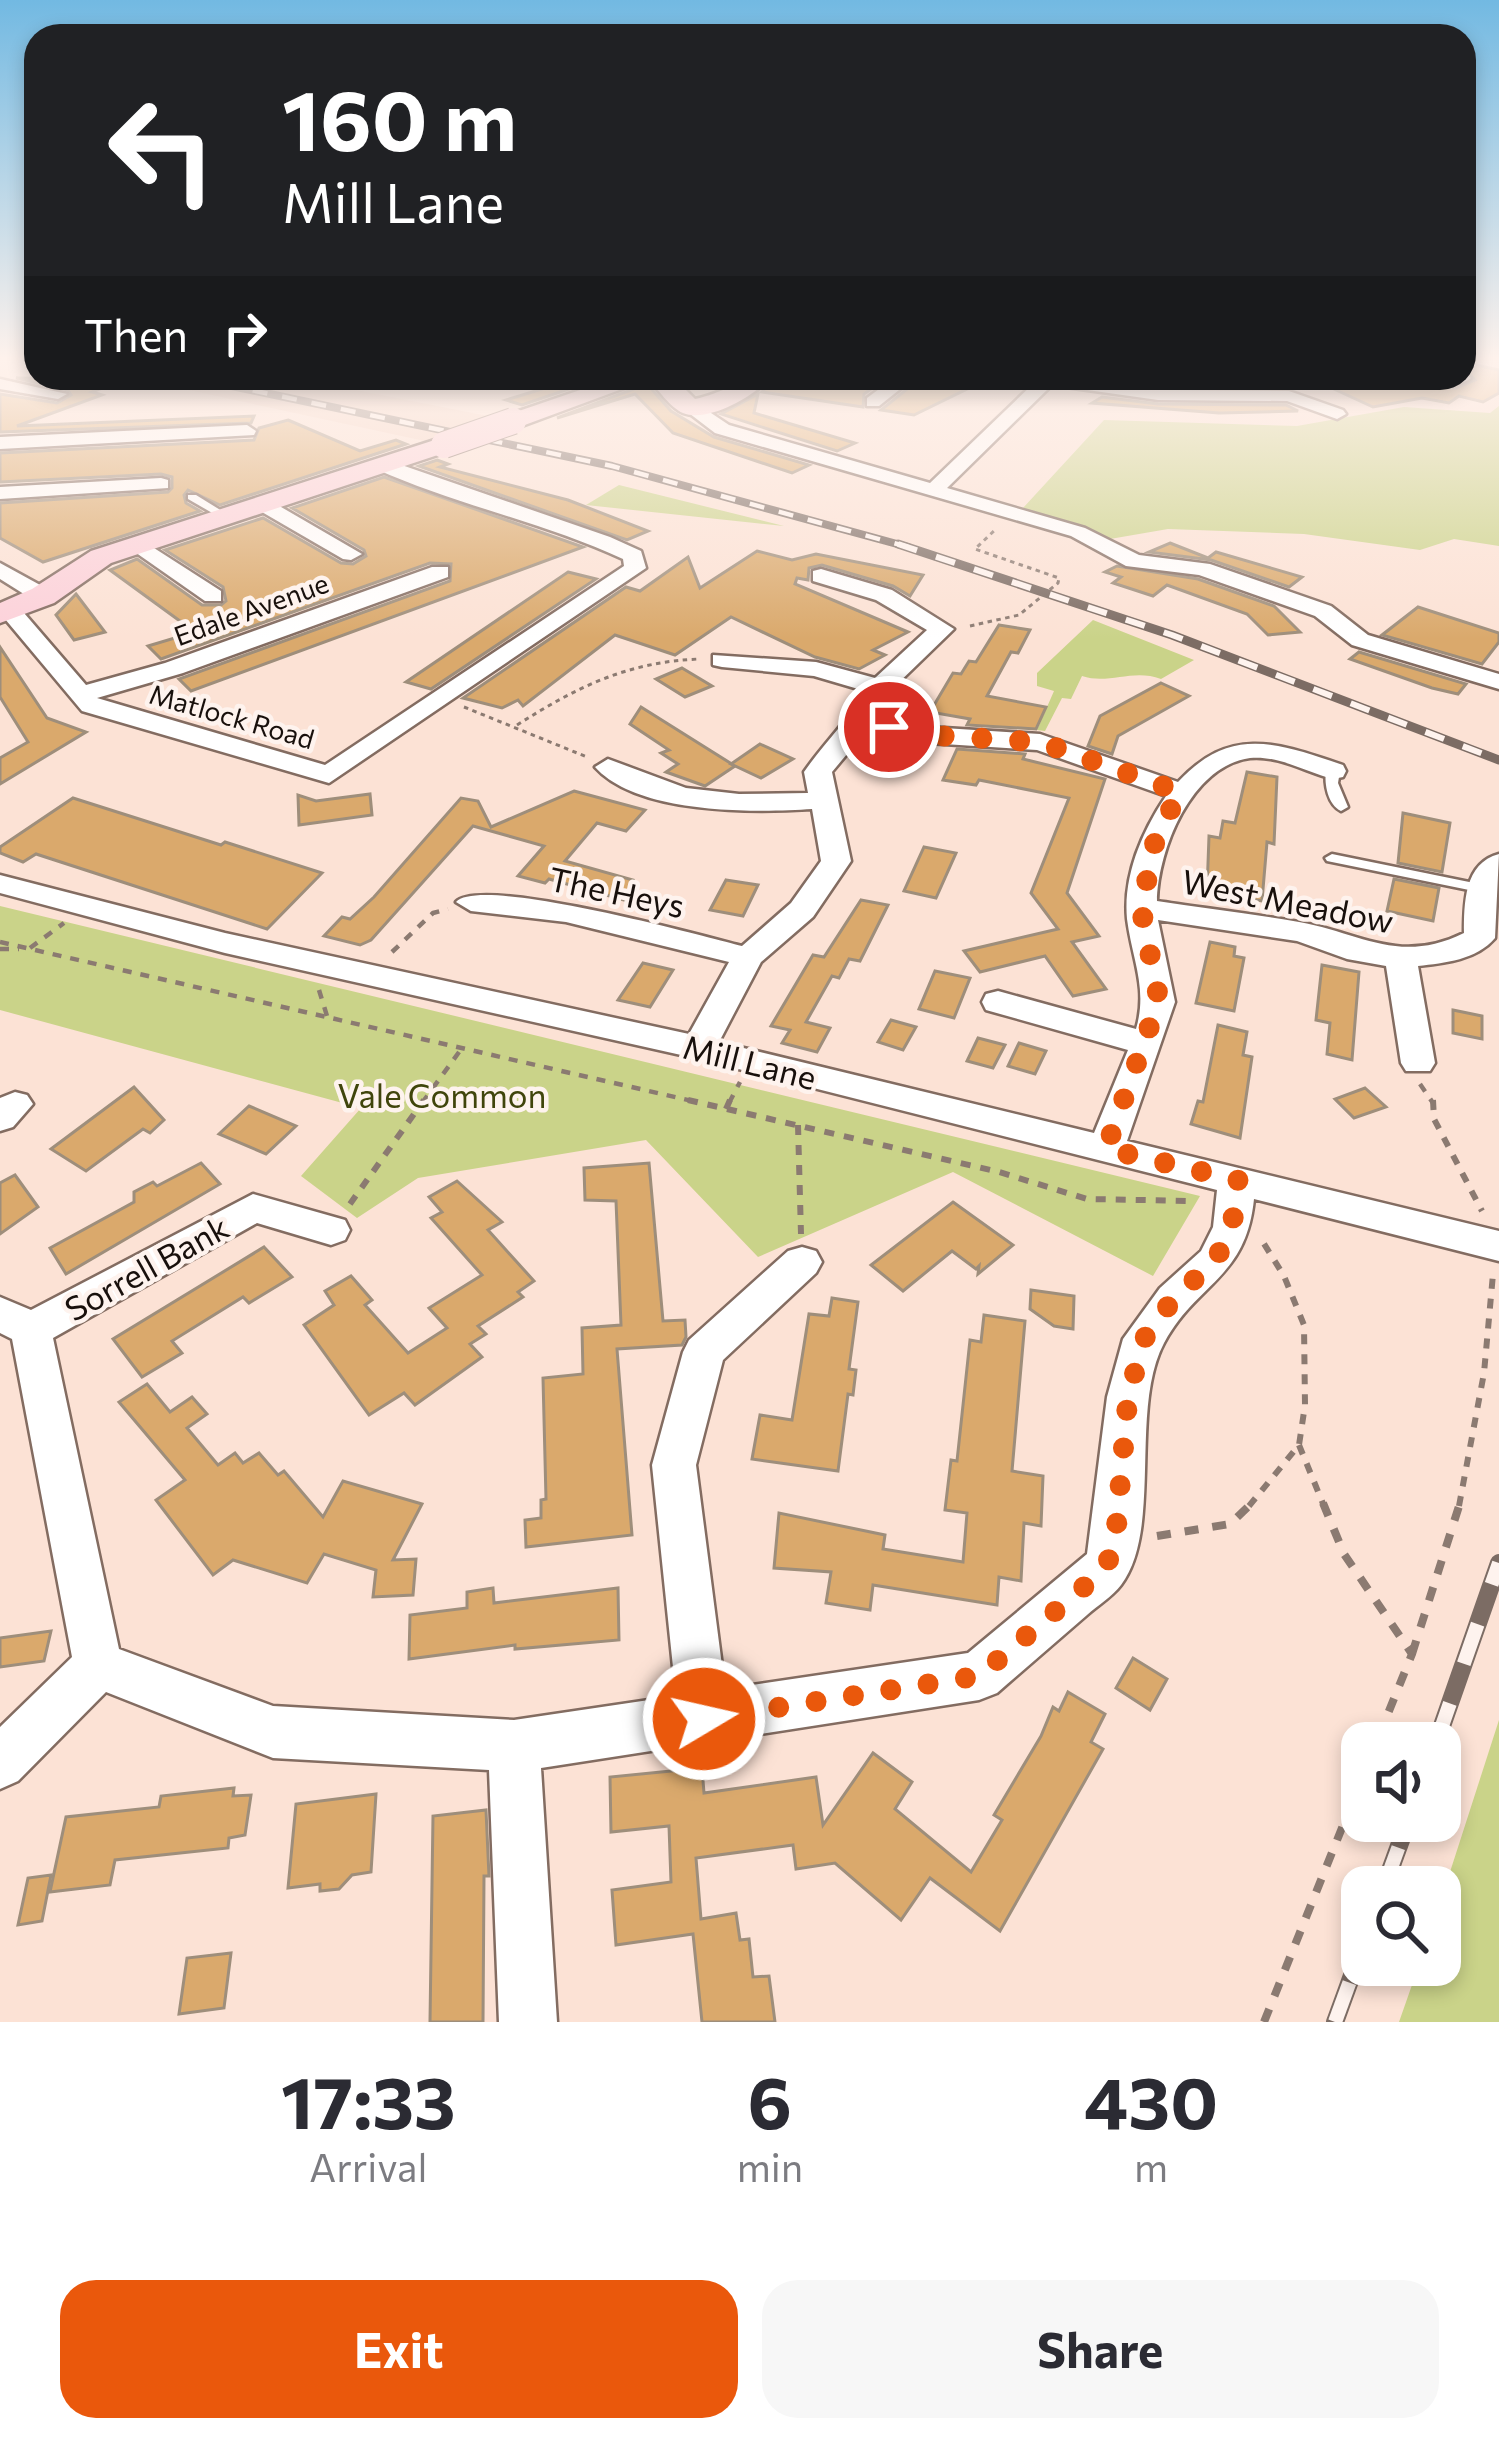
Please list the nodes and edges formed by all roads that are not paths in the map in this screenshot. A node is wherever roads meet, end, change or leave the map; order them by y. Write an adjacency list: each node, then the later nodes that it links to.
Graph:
1 (428, 450): 4 (street, bridge)
2 (793, 450): 7 (street)
3 (972, 450): 7 (street)
4 (383, 466): 9 (street); 22 (street, Matlock Road)
5 (161, 484): 6 (street)
6 (0, 493)
7 (932, 493): 20 (street)
8 (192, 497): 10 (lane)
9 (262, 504): 10 (street); 12 (street)
10 (225, 516): 11 (street)
11 (140, 544): 16 (street); 17 (street)
12 (351, 554)
13 (0, 570): 16 (street)
14 (440, 572): 22 (street, Edale Avenue)
15 (821, 577): 21 (street)
16 (43, 596): 18 (street)
17 (213, 596)
18 (5, 612): 22 (street, Matlock Road)
19 (722, 660): 21 (street)
20 (1499, 682)
21 (880, 687): 23 (street)
22 (80, 695)
23 (861, 721): 26 (street); 27 (street)
24 (608, 767): 27 (street)
25 (1333, 771): 26 (street); 28 (lane)
26 (1180, 792): 33 (street)
27 (821, 800): 34 (street)
28 (1341, 807)
29 (1332, 858): 30 (lane)
30 (1489, 875): 35 (street, West Meadow)
31 (0, 884): 38 (street, Mill Lane)
32 (471, 902): 34 (street, The Heys)
33 (1141, 908): 35 (street, West Meadow); 37 (street)
34 (748, 957): 38 (street)
35 (1398, 958): 39 (street)
36 (998, 1002): 37 (street)
37 (1144, 1043): 40 (street)
38 (699, 1048): 40 (street, Mill Lane)
39 (1418, 1063)
40 (1106, 1149): 41 (street, Mill Lane)
41 (1237, 1191): 43 (street, Mill Lane); 47 (street)
42 (331, 1230): 45 (street, Sorrell Bank)
43 (1497, 1246)
44 (802, 1262): 47 (street)
45 (15, 1322): 46 (street)
46 (98, 1665): 48 (street); 49 (street)
47 (704, 1719): 48 (street)
48 (514, 1746): 50 (street)
49 (0, 1763)
50 (528, 2022)

